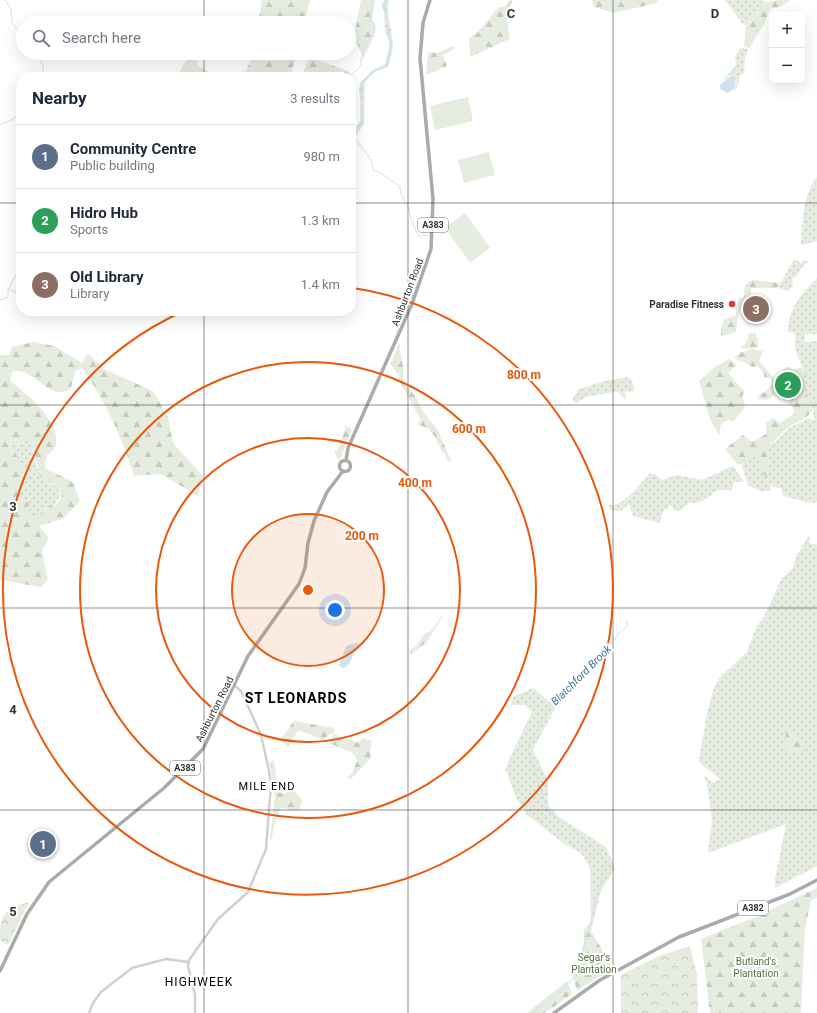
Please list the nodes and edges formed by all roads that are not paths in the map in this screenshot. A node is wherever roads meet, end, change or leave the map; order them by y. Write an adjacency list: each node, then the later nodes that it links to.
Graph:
1 (430, 0): 2 (main road, Ashburton Road / A383)
2 (346, 460): 3 (main road, Ashburton Road / A383); 3 (main road, Ashburton Road / A383)
3 (343, 471): 4 (main road, Ashburton Road / A383)
4 (235, 686): 6 (street); 7 (main road, Ashburton Road / A383)
5 (817, 880): 10 (main road, A382)
6 (188, 962): 8 (street); 9 (street)
7 (0, 971)
8 (89, 1013)
9 (195, 1013)
10 (554, 1013)

